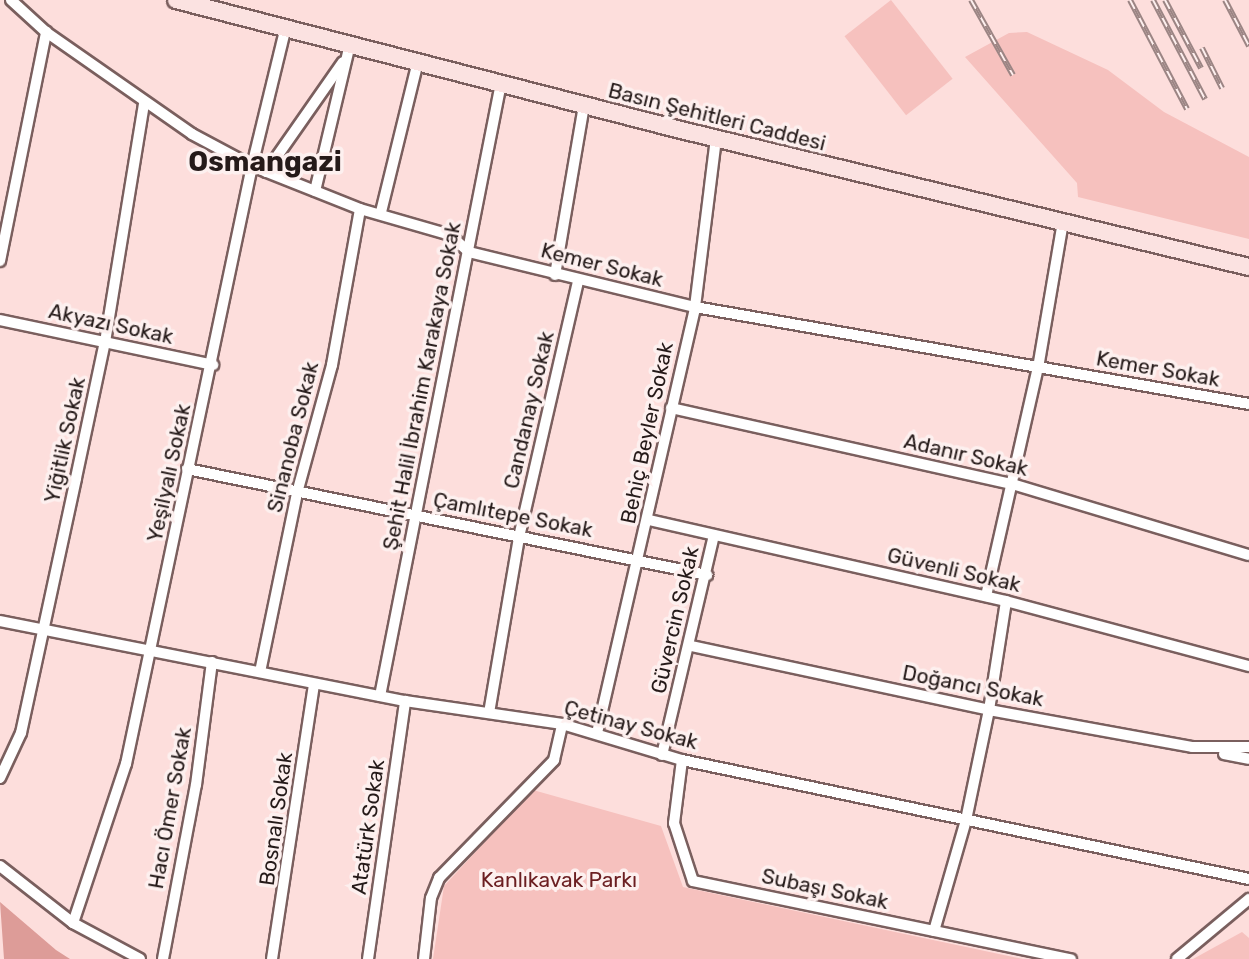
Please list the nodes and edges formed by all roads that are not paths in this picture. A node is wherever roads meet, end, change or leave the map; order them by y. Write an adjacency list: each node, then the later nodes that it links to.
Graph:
1 (11, 0): 4 (street, Kemer Sokak)
2 (176, 0): 3 (main road, Basın Şehitleri Caddesi)
3 (286, 27): 5 (main road, Basın Şehitleri Caddesi); 11 (street, Yeşilyalı Sokak)
4 (46, 32): 8 (street, Kemer Sokak); 18 (street)
5 (348, 51): 6 (main road, Basın Şehitleri Caddesi); 12 (street); 13 (street)
6 (418, 61): 7 (main road, Basın Şehitleri Caddesi); 15 (street)
7 (501, 83): 9 (main road, Basın Şehitleri Caddesi); 17 (street, Şehit Halil İbrahim Karakaya Sokak)
8 (144, 104): 11 (street, Kemer Sokak); 24 (street, Yiğitlik Sokak)
9 (584, 106): 10 (main road, Basın Şehitleri Caddesi); 20 (street)
10 (716, 139): 16 (main road, Basın Şehitleri Caddesi); 22 (street, Behiç Beyler Sokak)
11 (252, 166): 12 (street, Kemer Sokak); 25 (street, Yeşilyalı Sokak)
12 (267, 172): 13 (street, Kemer Sokak)
13 (314, 191): 14 (street, Kemer Sokak)
14 (360, 209): 15 (street, Kemer Sokak); 31 (street, Sinanoba Sokak)
15 (381, 212): 17 (street, Kemer Sokak)
16 (1063, 221): 19 (main road, Basın Şehitleri Caddesi); 26 (street)
17 (469, 252): 20 (street, Kemer Sokak); 32 (street, Şehit Halil İbrahim Karakaya Sokak)
18 (0, 261)
19 (1249, 267)
20 (555, 275): 21 (street, Kemer Sokak)
21 (578, 282): 22 (street, Kemer Sokak); 35 (street, Candanay Sokak)
22 (695, 307): 26 (street, Kemer Sokak); 28 (street, Behiç Beyler Sokak)
23 (0, 320): 24 (street, Akyazı Sokak)
24 (105, 342): 25 (street, Akyazı Sokak); 42 (street, Yiğitlik Sokak)
25 (214, 365): 29 (street, Yeşilyalı Sokak)
26 (1038, 368): 27 (street, Kemer Sokak); 30 (street)
27 (1249, 404)
28 (671, 408): 30 (street, Adanır Sokak); 33 (street, Behiç Beyler Sokak)
29 (187, 470): 31 (street, Çamlıtepe Sokak); 44 (street, Yeşilyalı Sokak)
30 (1012, 485): 36 (street, Adanır Sokak); 39 (street)
31 (298, 493): 32 (street, Çamlıtepe Sokak); 47 (street, Sinanoba Sokak)
32 (413, 515): 35 (street, Çamlıtepe Sokak); 49 (street, Şehit Halil İbrahim Karakaya Sokak)
33 (649, 520): 34 (street, Güvenli Sokak); 37 (street, Behiç Beyler Sokak)
34 (714, 536): 38 (street, Güvercin Sokak); 39 (street, Güvenli Sokak)
35 (519, 537): 37 (street, Çamlıtepe Sokak); 52 (street, Candanay Sokak)
36 (1249, 555)
37 (638, 559): 38 (street, Çamlıtepe Sokak); 54 (street, Behiç Beyler Sokak)
38 (707, 575): 43 (street, Güvercin Sokak)
39 (986, 596): 40 (street, Güvenli Sokak)
40 (1006, 601): 46 (street, Güvenli Sokak); 51 (street)
41 (0, 621): 42 (street, Çetinay Sokak)
42 (43, 630): 44 (street, Çetinay Sokak); 60 (street, Yiğitlik Sokak)
43 (691, 646): 51 (street, Doğancı Sokak); 57 (street, Güvercin Sokak)
44 (147, 650): 45 (street, Çetinay Sokak); 65 (street, Yeşilyalı Sokak)
45 (212, 663): 47 (street, Çetinay Sokak); 68 (street, Hacı Ömer Sokak)
46 (1249, 666)
47 (260, 673): 48 (street, Çetinay Sokak)
48 (314, 684): 49 (street, Çetinay Sokak); 69 (street, Bosnalı Sokak)
49 (380, 696): 50 (street, Çetinay Sokak)
50 (404, 701): 52 (street, Çetinay Sokak); 70 (street, Atatürk Sokak)
51 (989, 710): 55 (street, Doğancı Sokak); 61 (street)
52 (489, 713): 53 (street, Çetinay Sokak)
53 (562, 724): 54 (street, Çetinay Sokak); 71 (street)
54 (597, 733): 57 (street, Çetinay Sokak)
55 (1192, 747): 56 (street, Doğancı Sokak); 58 (street)
56 (1249, 747)
57 (662, 755): 59 (street, Çetinay Sokak)
58 (1249, 759)
59 (682, 760): 61 (street, Çetinay Sokak); 66 (street, Subaşı Sokak)
60 (0, 778)
61 (966, 820): 63 (street, Çetinay Sokak); 66 (street)
62 (0, 866): 65 (street)
63 (1249, 879)
64 (1249, 899): 73 (street)
65 (73, 923): 67 (street)
66 (933, 931): 72 (street, Subaşı Sokak)
67 (140, 959)
68 (163, 959)
69 (272, 959)
70 (368, 959)
71 (424, 959)
72 (1071, 959)
73 (1177, 959)

